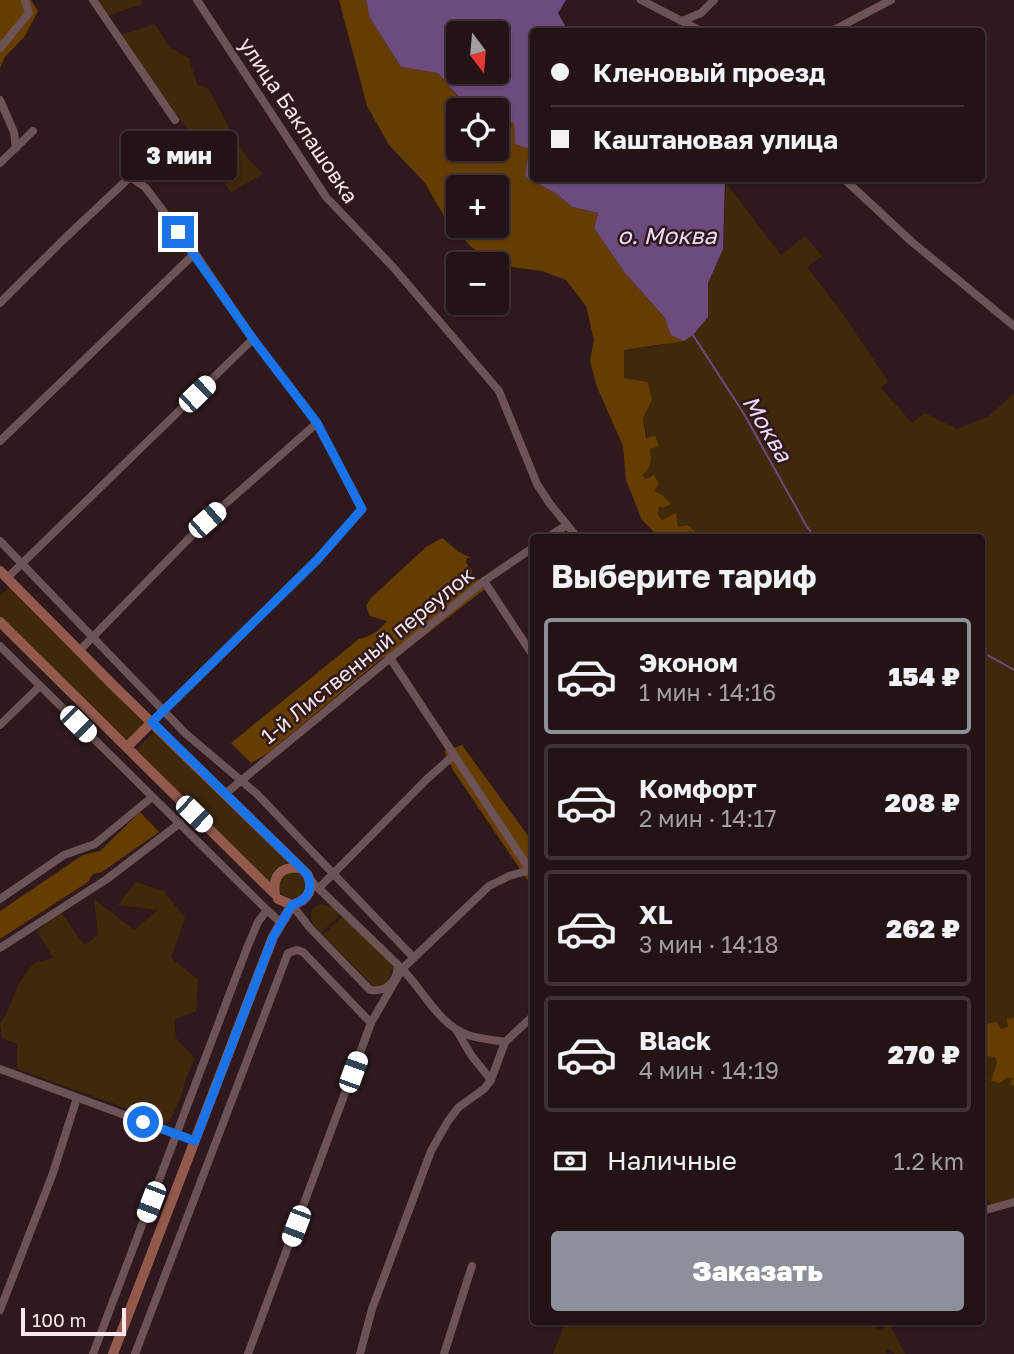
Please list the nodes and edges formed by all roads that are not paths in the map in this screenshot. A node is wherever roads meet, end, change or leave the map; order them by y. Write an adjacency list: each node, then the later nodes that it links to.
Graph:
1 (25, 0): 10 (street)
2 (93, 0): 12 (street)
3 (197, 0): 23 (street, улица Баклашовка)
4 (641, 0): 7 (street)
5 (714, 0): 7 (street)
6 (891, 0): 9 (street)
7 (682, 21): 8 (street)
8 (695, 28)
9 (838, 28)
10 (0, 48)
11 (0, 100): 14 (street)
12 (175, 120)
13 (33, 131): 14 (street)
14 (16, 148): 15 (street)
15 (0, 163)
16 (847, 182): 19 (street)
17 (195, 253): 18 (street); 20 (street); 22 (street)
18 (0, 303)
19 (1014, 326)
20 (253, 339): 21 (street); 28 (street)
21 (317, 423): 32 (street); 38 (street)
22 (0, 441)
23 (567, 525): 24 (street); 25 (street, улица Баклашовка)
24 (553, 534)
25 (574, 534)
26 (0, 541): 28 (street)
27 (530, 550): 30 (street, 1-й Лиственный переулок)
28 (22, 564): 29 (street); 32 (street)
29 (4, 574): 34 (main road)
30 (484, 581): 35 (street); 36 (street, 1-й Лиственный переулок)
31 (0, 622): 41 (main road)
32 (93, 638): 34 (street); 38 (street)
33 (0, 646): 37 (street)
34 (79, 651): 39 (main road)
35 (530, 651)
36 (390, 658): 42 (street); 44 (street, 1-й Лиственный переулок)
37 (40, 686): 40 (street); 43 (street)
38 (163, 710): 39 (street); 44 (street)
39 (152, 722): 41 (main road); 45 (main road)
40 (0, 725)
41 (127, 747): 43 (street); 53 (main road)
42 (454, 755): 49 (street); 50 (street)
43 (114, 760): 46 (street)
44 (242, 780): 45 (street, 1-й Лиственный переулок); 50 (street)
45 (225, 794): 48 (main road)
46 (152, 797): 47 (street); 54 (street)
47 (180, 823): 56 (street); 58 (street)
48 (300, 869): 52 (main road); 53 (main road)
49 (530, 870)
50 (332, 873): 52 (street); 59 (street)
51 (530, 873): 59 (street)
52 (315, 885): 55 (main road); 60 (street)
53 (276, 896): 55 (main road); 57 (main road)
54 (0, 899)
55 (292, 905): 57 (main road); 60 (street)
56 (267, 910): 57 (street); 68 (street)
57 (281, 923): 69 (main road)
58 (0, 948)
59 (413, 957): 60 (street)
60 (400, 967): 62 (street); 63 (street)
61 (530, 1018): 64 (street)
62 (371, 1023): 76 (street); 77 (street)
63 (455, 1029): 64 (street); 66 (street)
64 (505, 1042): 66 (street)
65 (0, 1069): 67 (street)
66 (491, 1080): 78 (street)
67 (77, 1098): 68 (street); 73 (street)
68 (177, 1134): 69 (street); 74 (street)
69 (195, 1141): 75 (main road)
70 (1014, 1202): 71 (street)
71 (985, 1210)
72 (472, 1266): 79 (street)
73 (0, 1310)
74 (93, 1354)
75 (113, 1354)
76 (135, 1354)
77 (248, 1354)
78 (359, 1354)
79 (444, 1354)

